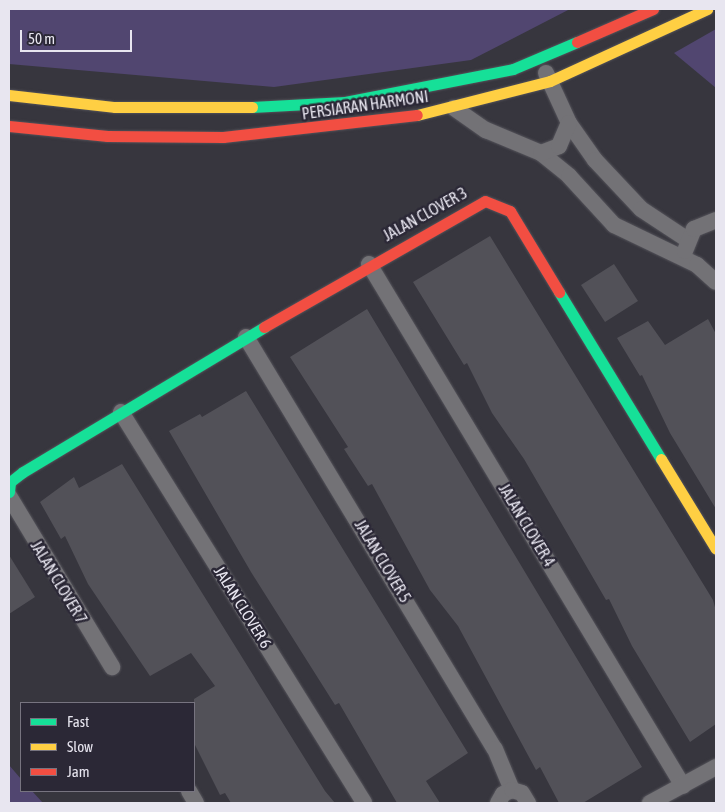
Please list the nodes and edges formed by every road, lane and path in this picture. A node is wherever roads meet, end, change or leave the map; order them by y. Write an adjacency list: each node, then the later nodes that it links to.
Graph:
1 (653, 9): 3 (street, PERSIARAN HARMONI)
2 (707, 9): 4 (street, PERSIARAN HARMONI)
3 (540, 59): 4 (street); 5 (street, PERSIARAN HARMONI)
4 (550, 81): 6 (street, PERSIARAN HARMONI); 7 (street)
5 (9, 95)
6 (454, 108): 8 (street, PERSIARAN HARMONI); 9 (street)
7 (569, 124): 9 (street); 11 (street)
8 (9, 126)
9 (541, 153): 12 (street)
10 (716, 220): 11 (street)
11 (688, 240): 12 (street)
12 (684, 258): 14 (street)
13 (369, 264): 15 (street, JALAN CLOVER 3); 19 (street, JALAN CLOVER 3); 22 (street, JALAN CLOVER 4)
14 (716, 282)
15 (246, 337): 16 (street, JALAN CLOVER 3); 23 (street, JALAN CLOVER 5)
16 (121, 412): 17 (street); 26 (street, JALAN CLOVER 6)
17 (9, 492)
18 (9, 496): 20 (street, JALAN CLOVER 7)
19 (716, 549)
20 (112, 667)
21 (716, 767): 22 (street)
22 (684, 786): 29 (street)
23 (512, 790): 27 (street); 28 (street)
24 (190, 792): 25 (street)
25 (196, 803)
26 (364, 803)
27 (498, 803)
28 (528, 803)
29 (650, 803)

